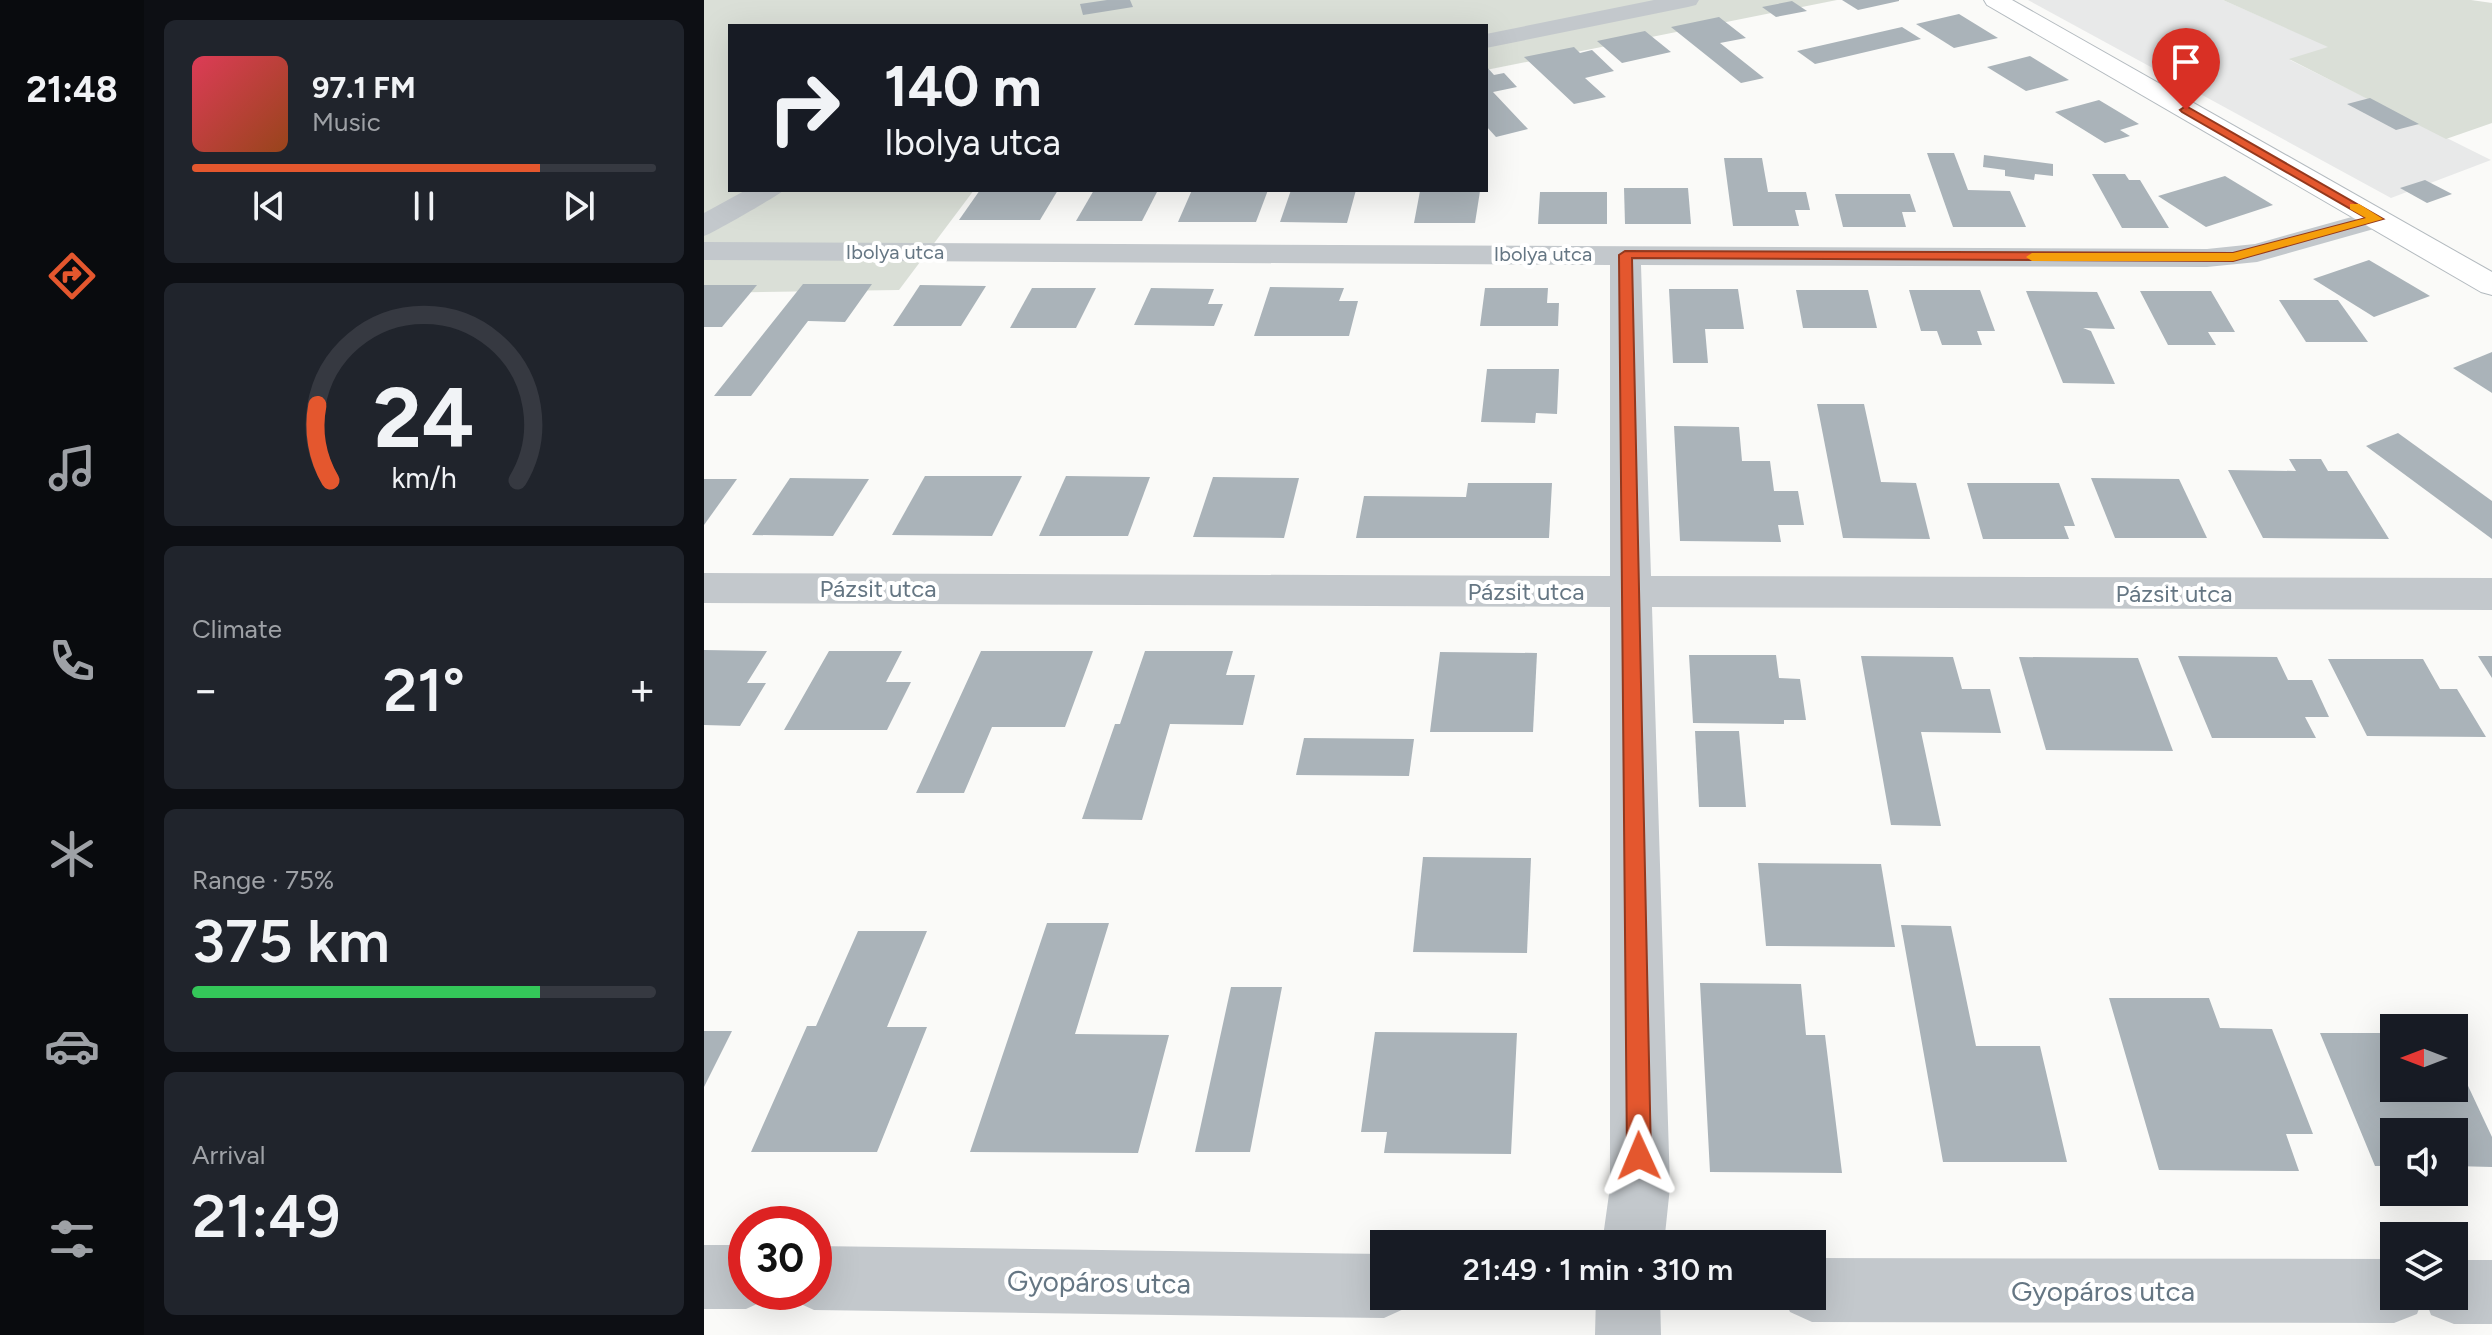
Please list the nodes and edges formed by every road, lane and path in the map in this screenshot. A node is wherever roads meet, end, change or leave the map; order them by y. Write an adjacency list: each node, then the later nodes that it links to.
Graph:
1 (1688, 0): 3 (street)
2 (1995, 0): 5 (street)
3 (1488, 41)
4 (766, 192): 6 (street)
5 (2377, 219): 8 (street, Ibolya utca); 9 (street)
6 (704, 227)
7 (704, 251): 8 (street, Ibolya utca)
8 (1625, 255): 11 (street)
9 (2492, 285)
10 (704, 588): 11 (street, Pázsit utca)
11 (1629, 591): 12 (street, Pázsit utca); 13 (street)
12 (2492, 594)
13 (1635, 1230)
14 (704, 1277): 15 (street)
15 (728, 1277)
16 (832, 1278): 17 (street, Gyopáros utca)
17 (1370, 1286)
18 (1826, 1290): 19 (street, Gyopáros utca)
19 (2380, 1291)
20 (2468, 1292): 21 (street)
21 (2492, 1292)
22 (1628, 1310): 23 (street)
23 (1628, 1335)

